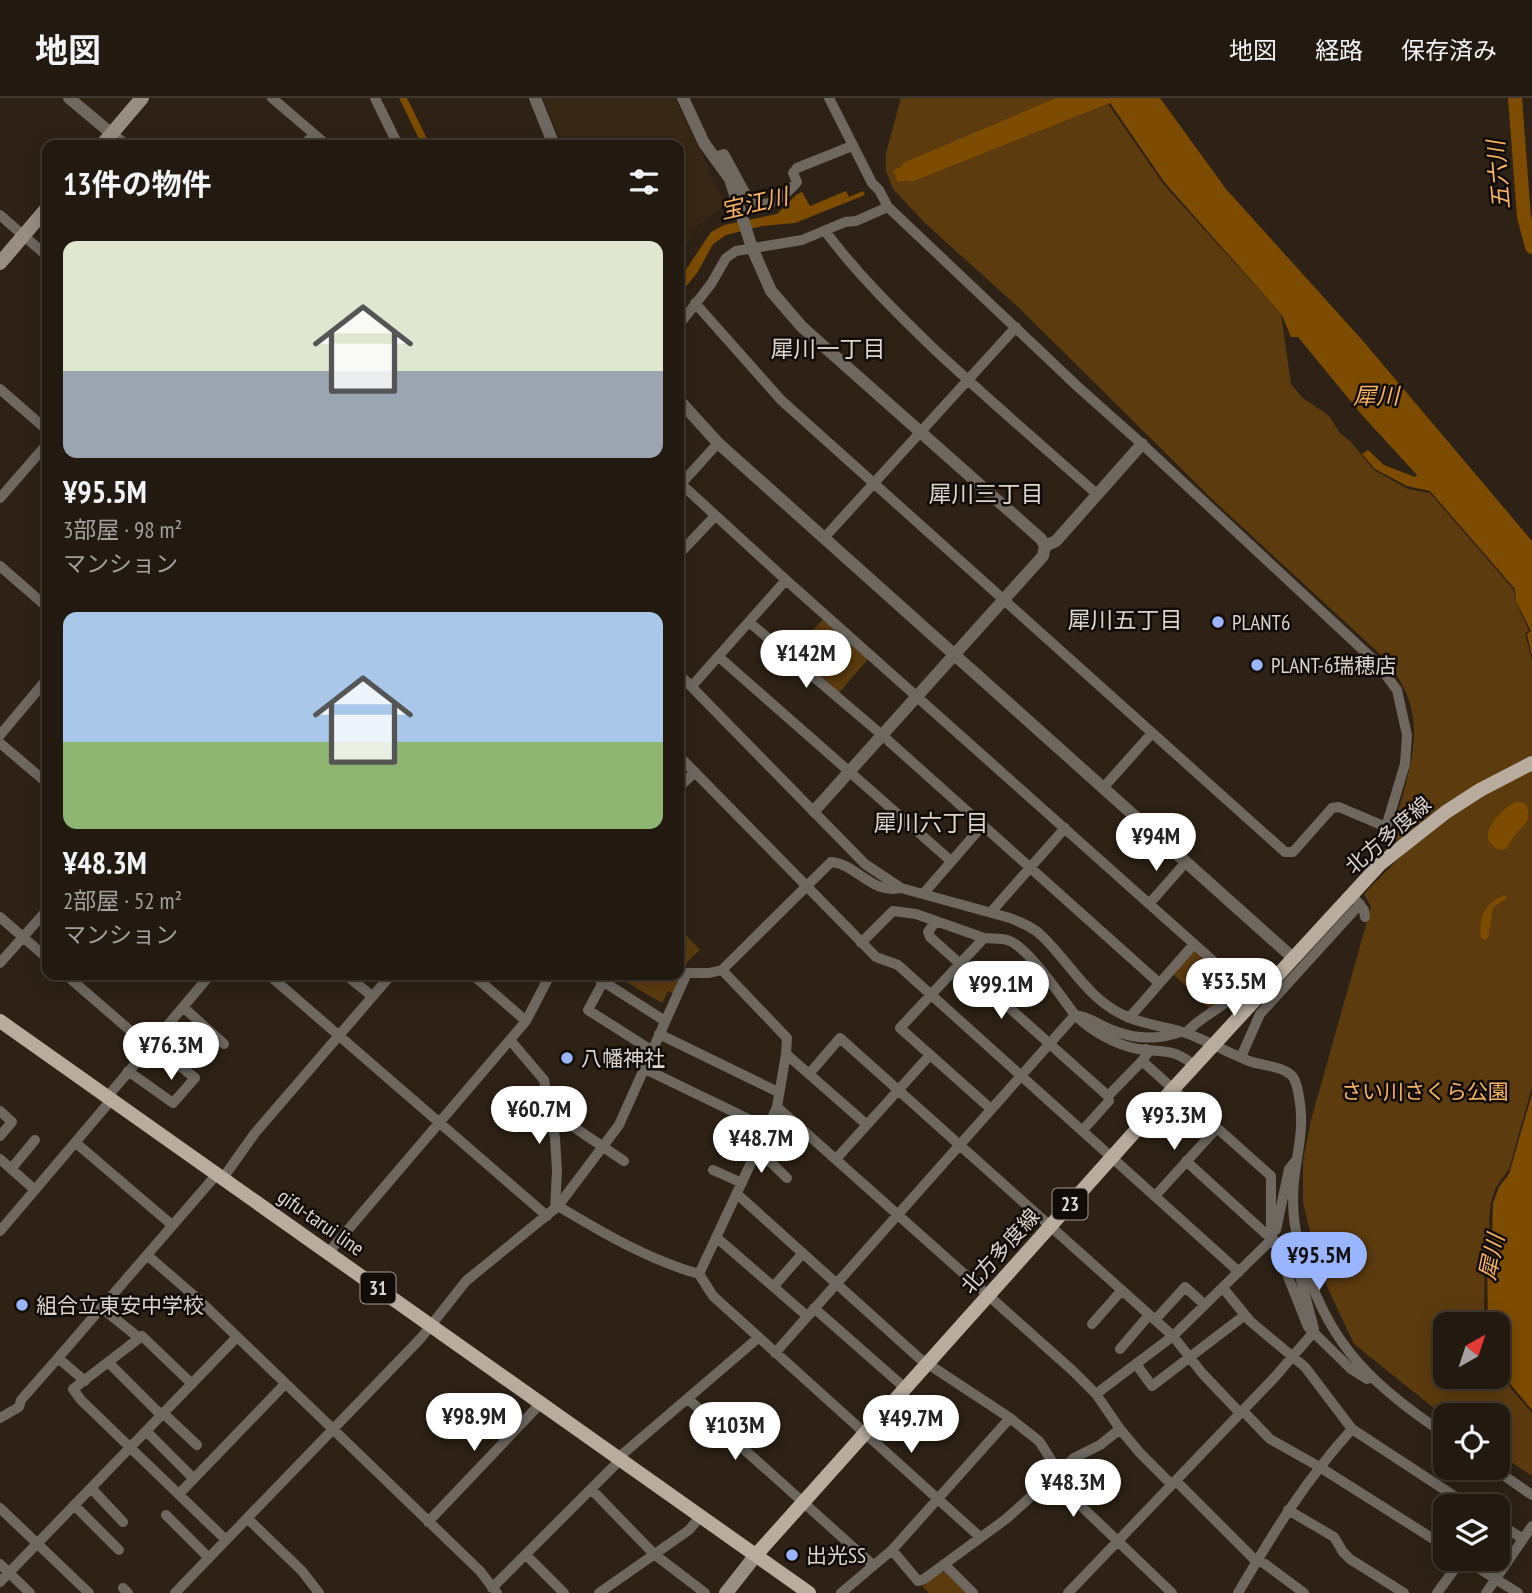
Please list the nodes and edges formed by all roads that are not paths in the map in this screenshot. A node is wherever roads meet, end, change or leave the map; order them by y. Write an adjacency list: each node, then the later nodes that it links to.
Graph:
1 (69, 98): 8 (street)
2 (142, 98): 8 (main road)
3 (272, 98): 9 (street)
4 (375, 98): 14 (street)
5 (535, 98): 15 (street)
6 (682, 98): 17 (street)
7 (829, 98): 16 (street)
8 (112, 134): 10 (main road); 11 (street)
9 (314, 134): 12 (street); 13 (street)
10 (107, 140)
11 (119, 140)
12 (309, 140)
13 (321, 140)
14 (396, 140)
15 (552, 140)
16 (852, 146): 17 (street); 18 (street)
17 (714, 157): 23 (street)
18 (888, 207): 21 (street); 28 (street)
19 (42, 214): 22 (main road)
20 (0, 215): 22 (street)
21 (825, 231): 23 (street); 29 (street)
22 (23, 236): 24 (street); 25 (main road)
23 (751, 245): 26 (street); 33 (street)
24 (42, 252)
25 (0, 263)
26 (695, 303): 27 (street); 38 (street)
27 (684, 318)
28 (1016, 327): 29 (street); 35 (street)
29 (966, 379): 33 (street); 40 (street)
30 (0, 389): 32 (street)
31 (684, 406): 34 (street)
32 (42, 426)
33 (920, 431): 38 (street); 44 (street)
34 (718, 443): 37 (street); 43 (street)
35 (1142, 444): 40 (street); 57 (street)
36 (42, 450): 41 (street)
37 (684, 479)
38 (873, 483): 43 (street); 48 (street)
39 (684, 487): 42 (street)
40 (1098, 495): 44 (street)
41 (0, 498)
42 (715, 516): 45 (street); 47 (street)
43 (824, 538): 51 (street)
44 (1045, 546): 48 (street)
45 (684, 549)
46 (0, 566): 49 (street)
47 (786, 580): 50 (street); 56 (street)
48 (1003, 600): 51 (street); 57 (street)
49 (42, 603)
50 (750, 622): 52 (street); 59 (street)
51 (955, 654): 56 (street); 67 (street)
52 (719, 657): 55 (street); 64 (street)
53 (684, 679): 55 (street)
54 (42, 685): 58 (street)
55 (692, 686): 68 (street)
56 (917, 695): 59 (street); 70 (street)
57 (1153, 733): 67 (street)
58 (0, 735)
59 (882, 735): 64 (street); 69 (street)
60 (0, 743): 65 (street)
61 (684, 761): 63 (street)
62 (1532, 763): 77 (main road, 北方多度線 / 23)
63 (695, 772): 66 (street); 74 (street)
64 (849, 772): 68 (street); 71 (street)
65 (42, 779)
66 (684, 782)
67 (1103, 788): 72 (street)
68 (814, 811): 75 (street)
69 (983, 825): 71 (street); 73 (street)
70 (1065, 828): 73 (street); 78 (street)
71 (951, 862): 76 (street)
72 (1186, 862): 78 (street); 89 (street)
73 (1030, 868): 79 (street); 104 (street)
74 (807, 888): 75 (street); 86 (street); 92 (street)
75 (901, 888): 76 (street)
76 (924, 893): 79 (street)
77 (1355, 900): 82 (street); 89 (main road, 北方多度線 / 23); 124 (street)
78 (1149, 904): 87 (street)
79 (991, 912): 109 (street)
80 (42, 916): 84 (street)
81 (0, 917): 84 (street)
82 (1365, 917)
83 (936, 921): 85 (street); 86 (street); 91 (street)
84 (23, 937): 88 (street); 90 (street)
85 (984, 938): 91 (street); 108 (street)
86 (861, 943): 105 (street)
87 (1194, 944): 104 (street); 113 (street)
88 (42, 954)
89 (1292, 957): 126 (main road, 北方多度線 / 23)
90 (0, 963)
91 (960, 964): 105 (street); 118 (street)
92 (722, 970): 102 (street); 122 (street)
93 (72, 980): 119 (street)
94 (206, 980): 107 (street)
95 (275, 980): 115 (street)
96 (352, 980): 106 (street)
97 (386, 980): 106 (street)
98 (479, 980): 111 (street)
99 (547, 980): 111 (street)
100 (601, 980): 103 (street)
101 (684, 980): 112 (street)
102 (684, 980)
103 (604, 982): 112 (street); 121 (street)
104 (1159, 983): 109 (street)
105 (931, 994): 123 (street); 130 (street)
106 (372, 996): 115 (street)
107 (183, 1007): 117 (street); 119 (street)
108 (1075, 1015): 113 (street); 118 (street); 120 (street)
109 (1129, 1018): 113 (street)
110 (0, 1021): 135 (main road, gifu-tarui line / 31)
111 (526, 1021): 116 (street)
112 (665, 1021): 114 (street)
113 (1183, 1032): 124 (street)
114 (659, 1034): 121 (street); 133 (street)
115 (339, 1035): 140 (street); 159 (street)
116 (510, 1040): 139 (street); 140 (street)
117 (224, 1044)
118 (1049, 1044): 130 (street); 134 (street)
119 (150, 1045): 128 (street); 128 (street)
120 (1146, 1049): 125 (street); 126 (street)
121 (651, 1050): 127 (street)
122 (786, 1055): 129 (street); 133 (street)
123 (930, 1055): 132 (street); 137 (street)
124 (1241, 1057): 152 (street)
125 (1142, 1061): 131 (street); 134 (street)
126 (1195, 1066): 131 (main road, 北方多度線 / 23)
127 (643, 1069): 142 (street); 149 (street)
128 (128, 1071): 135 (street)
129 (808, 1074): 132 (street); 141 (street)
130 (1020, 1075): 137 (street); 144 (street)
131 (1173, 1088): 143 (street); 151 (main road, 北方多度線 / 23)
132 (898, 1091): 141 (street); 148 (street)
133 (778, 1092): 136 (street)
134 (1108, 1096): 144 (street)
135 (110, 1098): 147 (street); 159 (main road, gifu-tarui line / 31)
136 (777, 1107): 142 (street); 154 (street)
137 (991, 1109): 148 (street)
138 (0, 1111): 145 (street)
139 (550, 1111): 149 (street); 165 (street)
140 (438, 1122): 165 (street); 173 (street)
141 (866, 1124): 154 (street)
142 (767, 1128): 150 (street)
143 (1217, 1128): 156 (street); 170 (street)
144 (1082, 1131): 151 (street)
145 (0, 1136)
146 (35, 1140): 157 (street)
147 (76, 1143): 162 (street); 167 (street)
148 (959, 1146): 166 (street); 168 (street)
149 (603, 1147): 155 (street); 165 (street)
150 (757, 1149): 160 (street); 161 (street)
151 (1112, 1158): 164 (street); 168 (main road, 北方多度線 / 23)
152 (1298, 1158): 170 (street); 172 (street)
153 (0, 1159): 157 (street)
154 (836, 1159): 166 (street)
155 (624, 1161)
156 (1186, 1161): 164 (street); 170 (street)
157 (11, 1169): 162 (street)
158 (713, 1170): 161 (street)
159 (220, 1176): 167 (street); 173 (main road, gifu-tarui line / 31)
160 (787, 1178)
161 (742, 1183): 163 (street)
162 (35, 1190): 169 (street)
163 (737, 1194): 171 (street); 174 (street)
164 (1154, 1196): 176 (street)
165 (553, 1210): 177 (street); 189 (street)
166 (897, 1215): 178 (street); 182 (street)
167 (172, 1225): 175 (street)
168 (1050, 1226): 181 (street); 182 (main road, 北方多度線 / 23)
169 (0, 1231)
170 (1272, 1236): 176 (street); 190 (street)
171 (716, 1237): 177 (street); 179 (street)
172 (1297, 1239): 190 (street); 203 (street)
173 (328, 1253): 189 (main road, gifu-tarui line / 31)
174 (803, 1253): 178 (street); 179 (street)
175 (147, 1255): 184 (street); 193 (street)
176 (1239, 1272): 180 (street)
177 (699, 1274): 194 (street)
178 (836, 1283): 185 (street); 201 (street)
179 (774, 1286): 185 (street)
180 (1223, 1287): 183 (street); 186 (street)
181 (1122, 1290): 187 (street); 188 (street)
182 (988, 1296): 201 (main road, 北方多度線 / 23); 208 (street)
183 (1205, 1305): 187 (street); 191 (street)
184 (102, 1308): 192 (street); 199 (street)
185 (811, 1312): 196 (street); 207 (street)
186 (1245, 1315): 197 (street); 198 (street)
187 (1152, 1318): 191 (street); 195 (street)
188 (1092, 1324)
189 (431, 1325): 210 (main road, gifu-tarui line / 31); 216 (street)
190 (1312, 1334): 197 (street); 203 (street)
191 (1173, 1336): 198 (street); 202 (street)
192 (139, 1338): 200 (street); 205 (street)
193 (236, 1338): 205 (street); 206 (street)
194 (758, 1338): 196 (street); 209 (street)
195 (1120, 1349)
196 (775, 1353): 220 (street)
197 (1294, 1356): 211 (street); 218 (street)
198 (1190, 1357): 202 (street); 211 (street)
199 (58, 1358): 204 (street); 213 (street)
200 (108, 1362): 204 (street); 212 (street)
201 (927, 1364): 207 (main road, 北方多度線 / 23); 214 (street)
202 (1136, 1364): 208 (street)
203 (1371, 1379): 215 (street)
204 (85, 1381): 222 (street)
205 (192, 1384): 212 (street)
206 (285, 1384): 216 (street); 226 (street)
207 (905, 1388): 220 (main road, 北方多度線 / 23)
208 (1096, 1394): 217 (street)
209 (688, 1399): 223 (street); 235 (street)
210 (541, 1403): 223 (main road, gifu-tarui line / 31); 244 (street)
211 (1241, 1412): 224 (street); 228 (street)
212 (163, 1413): 219 (street); 221 (street)
213 (0, 1418)
214 (1010, 1418): 225 (street); 234 (street)
215 (1433, 1426)
216 (333, 1429): 242 (street); 244 (street)
217 (1120, 1429): 225 (street); 228 (street)
218 (1352, 1429): 224 (street); 233 (street)
219 (146, 1432): 222 (street); 226 (street)
220 (863, 1433): 234 (street); 235 (main road, 北方多度線 / 23)
221 (197, 1445)
222 (130, 1448): 229 (street); 232 (street)
223 (619, 1459): 230 (street); 241 (main road, gifu-tarui line / 31)
224 (1318, 1466): 239 (street); 248 (street)
225 (1059, 1474): 247 (street); 251 (street)
226 (194, 1478): 232 (street)
227 (1510, 1480): 231 (street)
228 (1174, 1483): 251 (street); 259 (street)
229 (90, 1488): 237 (street); 243 (street)
230 (592, 1490): 255 (street); 256 (street)
231 (1528, 1492): 236 (street)
232 (179, 1494): 250 (street)
233 (1451, 1494)
234 (938, 1500): 247 (street); 254 (street)
235 (802, 1502): 257 (main road, 北方多度線 / 23); 262 (street)
236 (1532, 1502)
237 (74, 1505): 252 (street); 253 (street)
238 (0, 1508): 252 (street)
239 (1288, 1510): 259 (street); 284 (street)
240 (166, 1515): 258 (street)
241 (700, 1517): 256 (street); 257 (main road, gifu-tarui line / 31)
242 (247, 1518): 250 (street); 273 (street)
243 (123, 1522)
244 (428, 1522): 268 (street)
245 (1532, 1526): 249 (street)
246 (1510, 1531): 249 (street)
247 (980, 1537): 261 (street)
248 (1433, 1539)
249 (1523, 1539): 266 (street)
250 (226, 1540): 258 (street)
251 (1117, 1541): 269 (street); 281 (street)
252 (37, 1544): 265 (street); 271 (street)
253 (119, 1550)
254 (892, 1550): 261 (street); 262 (street)
255 (526, 1555): 268 (street); 274 (street)
256 (654, 1555): 275 (street); 276 (street)
257 (756, 1555): 277 (main road); 278 (main road, gifu-tarui line)
258 (209, 1558): 272 (street)
259 (1258, 1560): 282 (street); 283 (street)
260 (0, 1564): 265 (street)
261 (944, 1564): 280 (street)
262 (873, 1565): 279 (street)
263 (1454, 1571): 285 (street)
264 (1482, 1571): 266 (street)
265 (9, 1573): 267 (street); 270 (street)
266 (1496, 1580): 286 (street); 287 (street)
267 (0, 1582)
268 (495, 1590)
269 (1071, 1592)
270 (30, 1593)
271 (89, 1593)
272 (175, 1593)
273 (319, 1593)
274 (564, 1593)
275 (599, 1593)
276 (705, 1593)
277 (726, 1593)
278 (809, 1593)
279 (841, 1593)
280 (973, 1593)
281 (1172, 1593)
282 (1238, 1593)
283 (1304, 1593)
284 (1404, 1593)
285 (1437, 1593)
286 (1486, 1593)
287 (1518, 1593)

